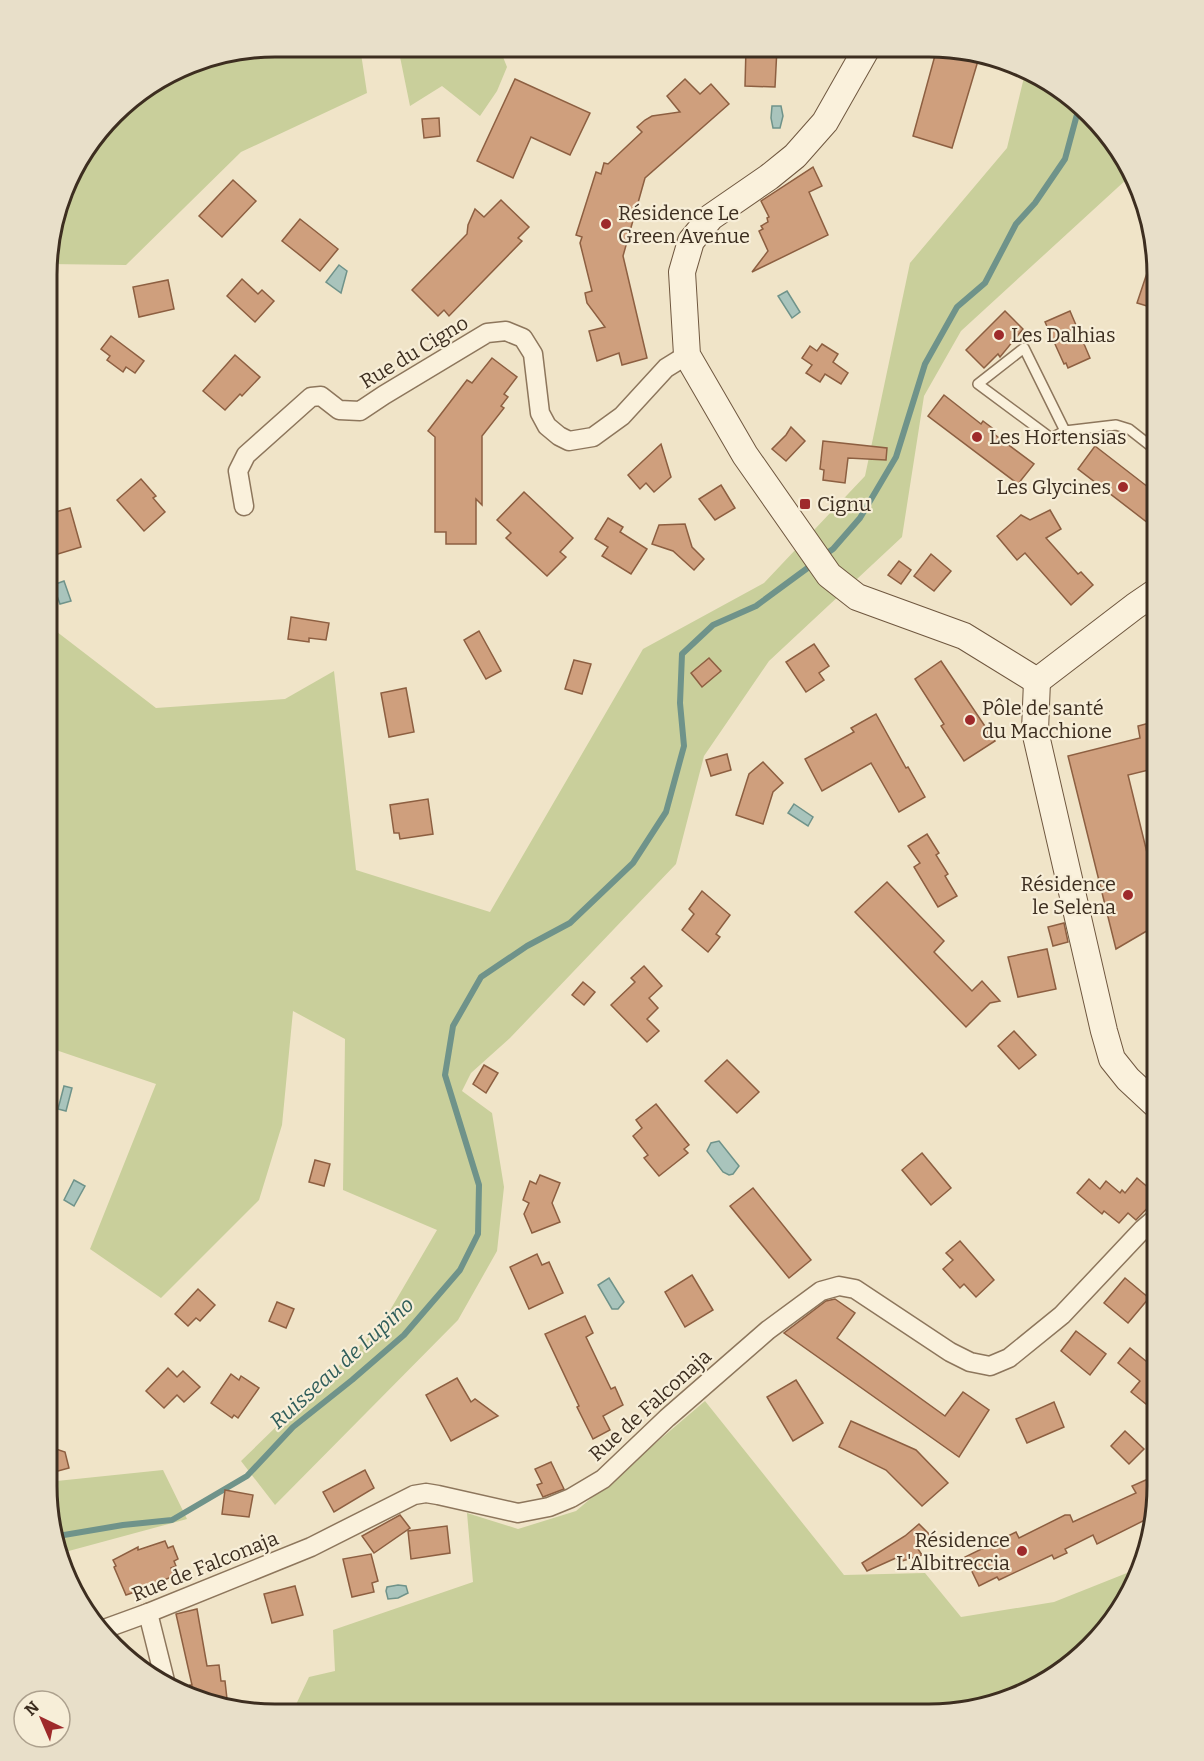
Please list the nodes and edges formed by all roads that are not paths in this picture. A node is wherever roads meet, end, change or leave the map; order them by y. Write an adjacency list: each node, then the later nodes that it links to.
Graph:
1 (862, 57): 2 (main road)
2 (687, 355): 5 (street, Rue du Cigno); 7 (main road)
3 (1065, 431): 3 (lane); 4 (lane)
4 (1147, 443)
5 (244, 506)
6 (1147, 598): 7 (main road)
7 (1037, 681): 8 (main road)
8 (1147, 1097)
9 (1147, 1226): 10 (street, Rue de Falconaja)
10 (148, 1614): 11 (street, Rue de Falconaja); 12 (street)
11 (109, 1627)
12 (163, 1673)

